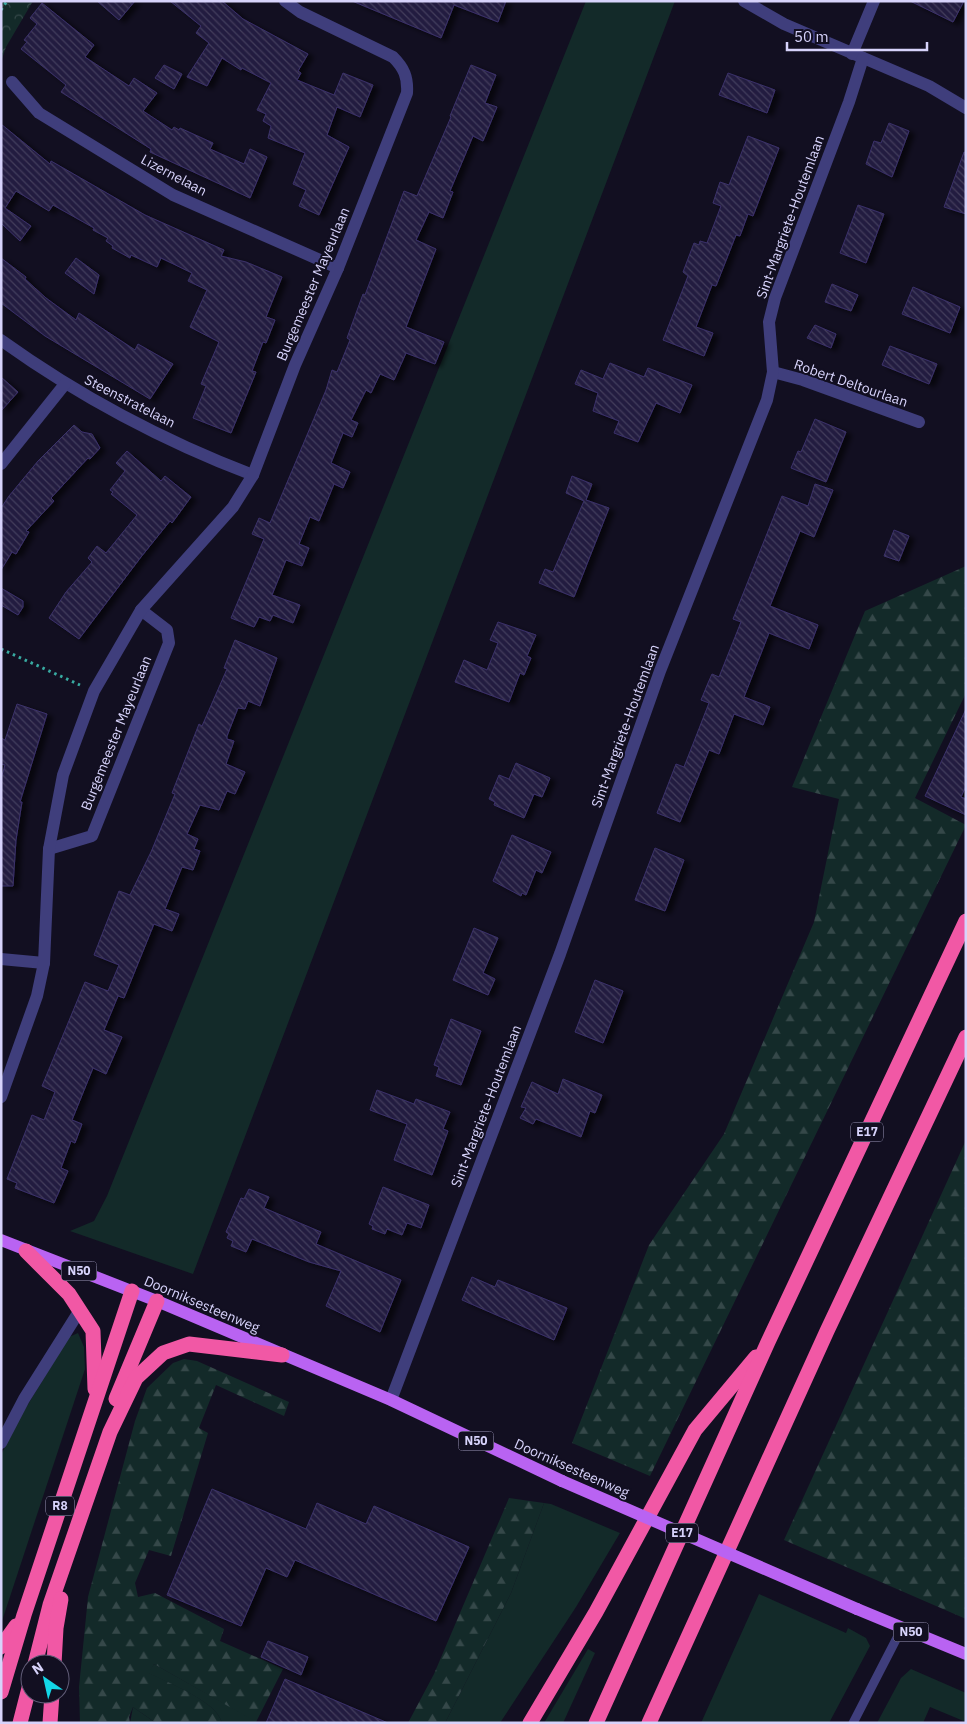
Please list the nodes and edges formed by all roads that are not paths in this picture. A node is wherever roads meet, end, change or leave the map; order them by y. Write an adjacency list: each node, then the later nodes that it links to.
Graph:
1 (285, 1): 7 (street, Burgemeester Mayeurlaan)
2 (744, 1): 4 (street)
3 (874, 1): 4 (street, Sint-Margriete-Houtemlaan)
4 (857, 56): 6 (street); 9 (street, Sint-Margriete-Houtemlaan)
5 (12, 82): 7 (street, Lizernelaan)
6 (966, 108)
7 (338, 268): 13 (street, Burgemeester Mayeurlaan)
8 (1, 340): 10 (street, Steenstratelaan)
9 (773, 372): 11 (street, Robert Deltourlaan); 29 (street, Sint-Margriete-Houtemlaan)
10 (65, 384): 12 (street); 13 (street, Steenstratelaan)
11 (919, 422)
12 (1, 464)
13 (253, 476): 14 (street, Burgemeester Mayeurlaan)
14 (141, 610): 15 (street, Burgemeester Mayeurlaan); 15 (street, Burgemeester Mayeurlaan)
15 (49, 849): 18 (street, Burgemeester Mayeurlaan)
16 (966, 921): 26 (highway, E17)
17 (1, 958): 18 (street)
18 (44, 963): 20 (street, Burgemeester Mayeurlaan)
19 (966, 1038): 42 (highway)
20 (1, 1097)
21 (1, 1240): 22 (main road, Doorniksesteenweg / N50)
22 (26, 1251): 23 (main road, Doorniksesteenweg / N50); 25 (highway)
23 (132, 1291): 24 (main road, Doorniksesteenweg / N50); 28 (highway, R8)
24 (157, 1301): 27 (main road, Doorniksesteenweg / N50); 30 (highway, R8)
25 (80, 1310): 28 (highway); 31 (street)
26 (768, 1342): 46 (highway); 47 (highway, E17)
27 (282, 1355): 29 (main road, Doorniksesteenweg / N50); 30 (highway)
28 (96, 1398): 33 (highway, R8)
29 (390, 1400): 34 (main road, Doorniksesteenweg / N50, bridge)
30 (110, 1432): 32 (highway, R8)
31 (1, 1444)
32 (72, 1543): 36 (highway, R8); 37 (highway)
33 (24, 1615): 35 (highway); 39 (highway, R8)
34 (902, 1628): 38 (main road, Doorniksesteenweg / N50); 43 (lane)
35 (1, 1648)
36 (38, 1654)
37 (55, 1654)
38 (966, 1654)
39 (1, 1692)
40 (25, 1704): 44 (highway)
41 (51, 1704): 45 (highway)
42 (658, 1704): 48 (highway); 49 (highway)
43 (860, 1707): 50 (lane); 51 (lane); 52 (lane)
44 (20, 1723)
45 (50, 1723)
46 (530, 1723)
47 (596, 1723)
48 (649, 1723)
49 (659, 1723)
50 (847, 1723)
51 (853, 1723)
52 (857, 1723)

